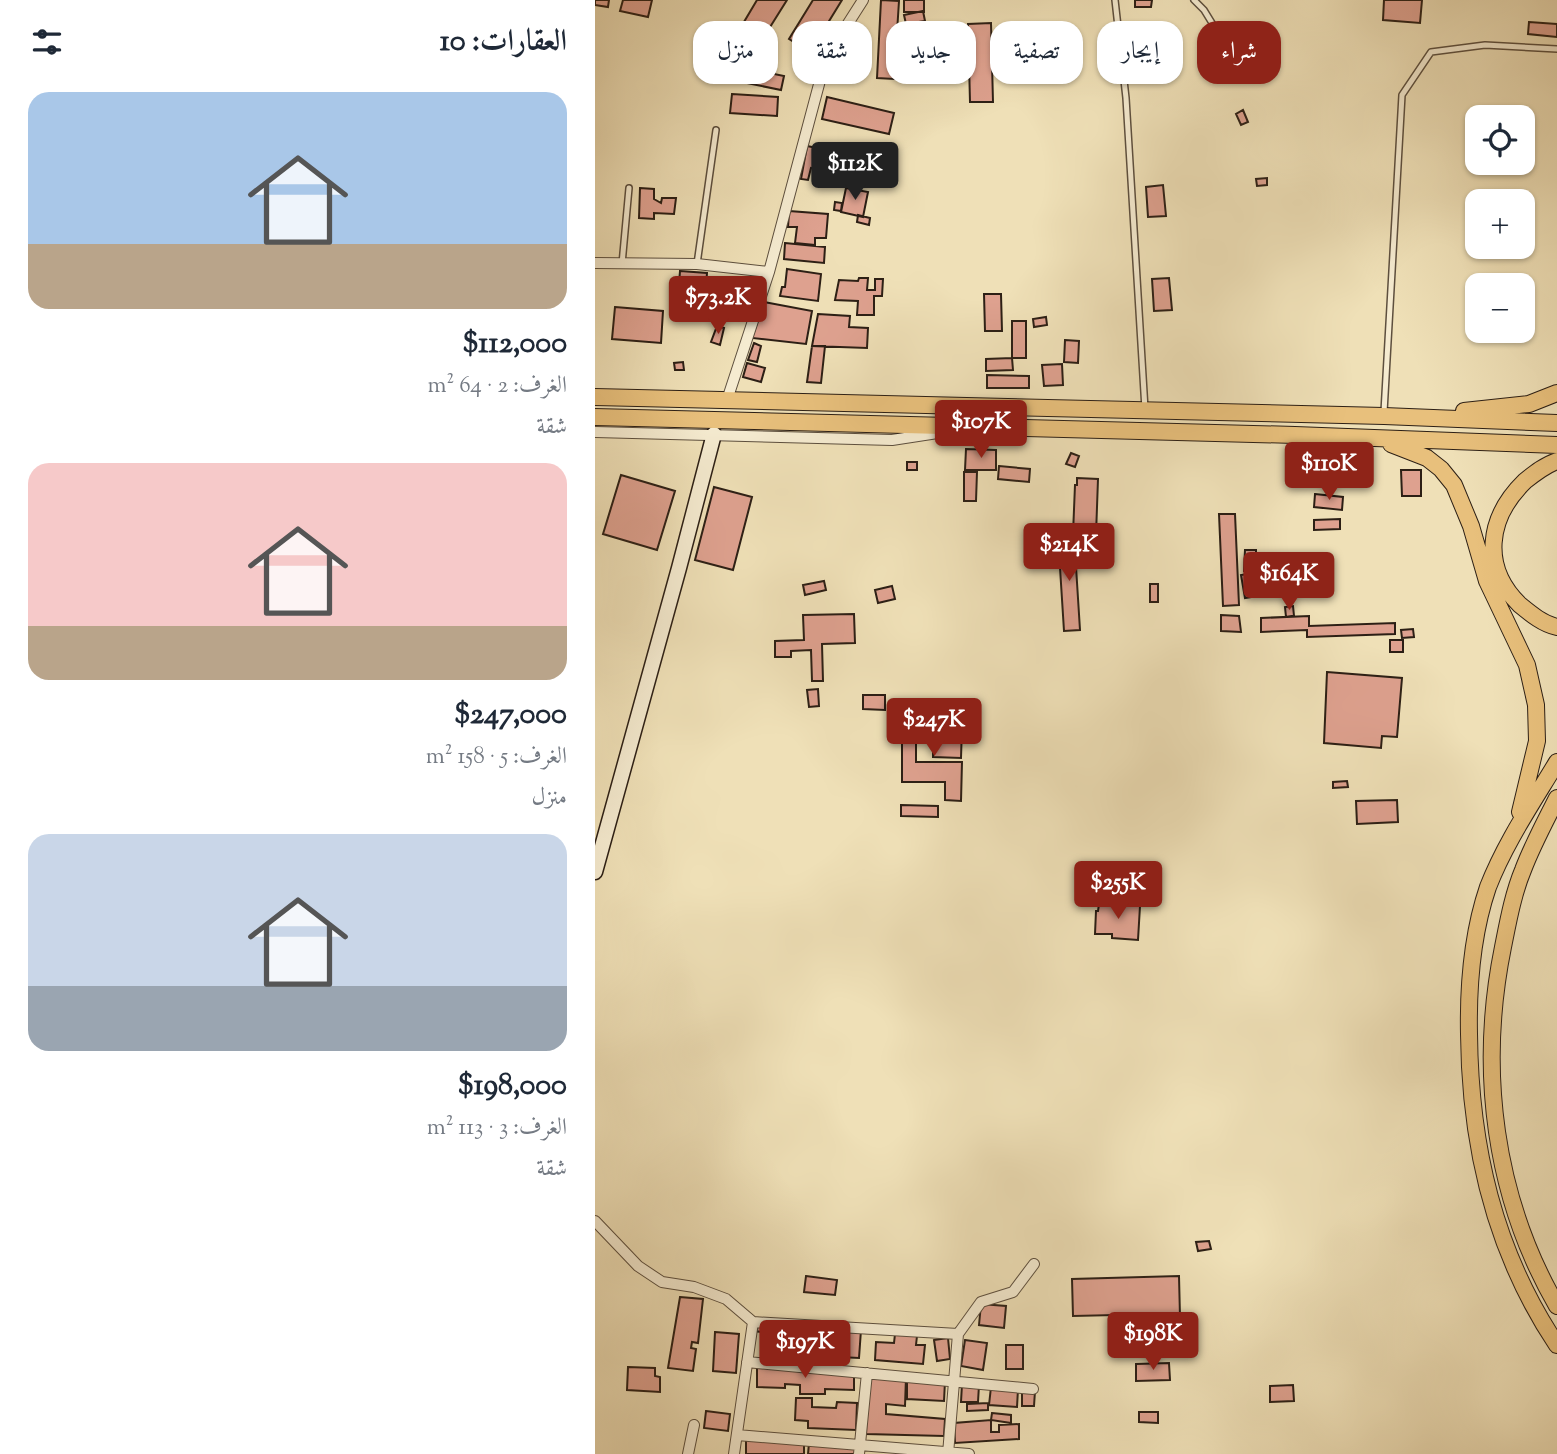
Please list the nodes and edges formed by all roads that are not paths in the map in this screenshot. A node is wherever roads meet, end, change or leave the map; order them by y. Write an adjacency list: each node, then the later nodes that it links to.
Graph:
1 (863, 0): 11 (street)
2 (1115, 0): 15 (lane)
3 (1194, 0): 4 (lane)
4 (1212, 21)
5 (1557, 49): 16 (lane)
6 (716, 130): 10 (lane)
7 (629, 188): 9 (lane)
8 (595, 263): 9 (street)
9 (622, 264): 10 (street)
10 (697, 264): 11 (street)
11 (769, 272): 14 (street)
12 (1557, 393): 16 (highway)
13 (595, 397): 14 (highway)
14 (727, 400): 15 (highway)
15 (1145, 410): 16 (highway)
16 (1391, 416): 18 (highway)
17 (595, 417): 19 (highway)
18 (1557, 423)
19 (971, 427): 21 (street); 22 (highway)
20 (595, 432): 21 (street)
21 (714, 434): 29 (main road)
22 (1376, 438): 23 (highway); 28 (highway)
23 (1557, 445)
24 (1557, 461): 25 (highway)
25 (1557, 627)
26 (1557, 762): 28 (highway)
27 (1557, 798): 32 (highway)
28 (1512, 836): 35 (highway)
29 (595, 872)
30 (595, 1221): 33 (street)
31 (1034, 1264): 34 (street)
32 (1557, 1306)
33 (753, 1322): 34 (street); 36 (street)
34 (958, 1334): 38 (street)
35 (1557, 1345)
36 (747, 1362): 37 (street); 41 (street)
37 (867, 1373): 38 (street); 42 (street)
38 (955, 1381): 39 (street); 43 (street)
39 (1033, 1388)
40 (694, 1425): 44 (street)
41 (737, 1435): 42 (street); 45 (street)
42 (860, 1450): 43 (street)
43 (948, 1453): 46 (street)
44 (688, 1454)
45 (734, 1454)
46 (969, 1454)

